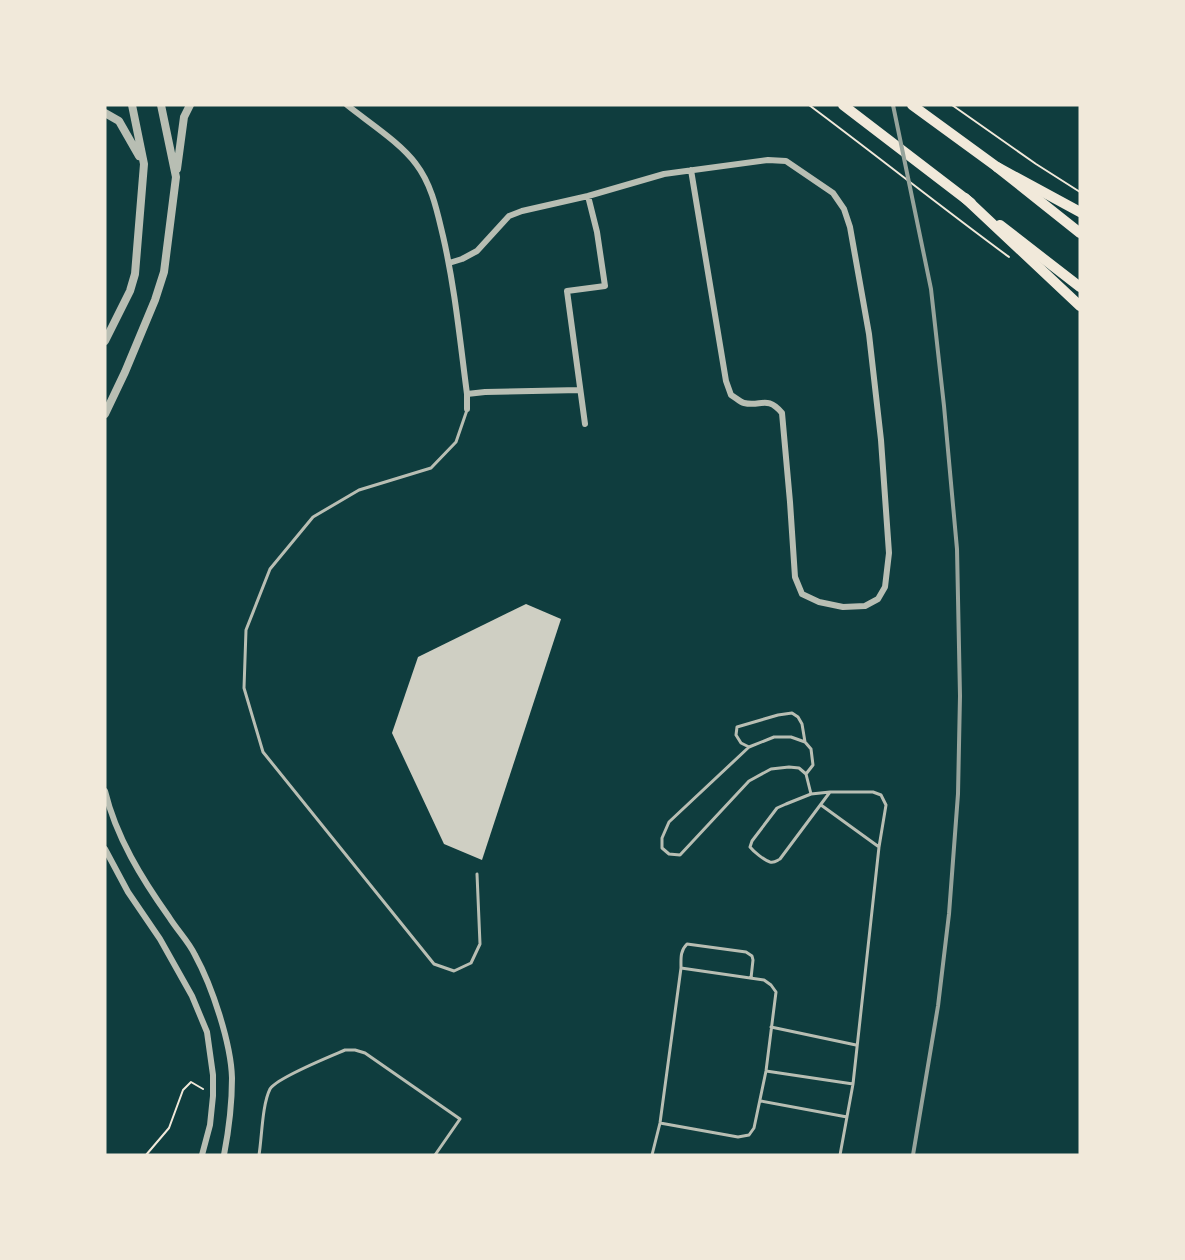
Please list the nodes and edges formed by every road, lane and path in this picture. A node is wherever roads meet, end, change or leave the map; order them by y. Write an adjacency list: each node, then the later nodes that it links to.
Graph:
1 (132, 105): 10 (street)
2 (161, 105): 13 (street)
3 (190, 105): 13 (street)
4 (347, 105): 20 (street)
5 (809, 105): 19 (path)
6 (843, 105): 16 (main road)
7 (912, 105): 11 (main road)
8 (952, 105): 14 (path)
9 (105, 113): 10 (street)
10 (144, 165): 23 (street)
11 (997, 167): 17 (main road); 18 (main road)
12 (692, 170): 12 (street); 15 (street)
13 (176, 177): 26 (street)
14 (1080, 192)
15 (588, 196): 20 (street); 24 (street)
16 (965, 198): 21 (main road); 22 (main road)
17 (1080, 213)
18 (1080, 233)
19 (1012, 259)
20 (449, 263): 25 (street)
21 (1080, 287)
22 (1080, 306)
23 (105, 341)
24 (580, 390): 25 (street); 30 (street)
25 (467, 394): 28 (street)
26 (112, 398): 27 (street); 29 (street)
27 (105, 405)
28 (467, 408): 40 (lane)
29 (105, 414)
30 (585, 424)
31 (805, 742): 32 (lane); 32 (lane); 33 (lane)
32 (749, 747): 33 (lane)
33 (806, 774): 36 (lane)
34 (105, 791): 53 (street)
35 (830, 792): 36 (lane); 37 (lane); 38 (lane)
36 (811, 794): 37 (lane)
37 (820, 805): 38 (lane)
38 (879, 847): 44 (lane)
39 (105, 849): 47 (street)
40 (477, 874)
41 (681, 968): 42 (lane); 42 (lane); 50 (lane)
42 (751, 978): 43 (lane)
43 (771, 1027): 44 (lane); 45 (lane)
44 (856, 1045): 46 (lane)
45 (766, 1071): 46 (lane); 48 (lane)
46 (853, 1084): 49 (lane)
47 (213, 1096): 51 (path); 52 (street)
48 (760, 1101): 49 (lane); 50 (lane)
49 (848, 1117): 57 (lane)
50 (660, 1123): 56 (lane)
51 (146, 1155)
52 (202, 1155)
53 (224, 1155)
54 (259, 1155): 55 (lane)
55 (435, 1155)
56 (652, 1155)
57 (840, 1155)

